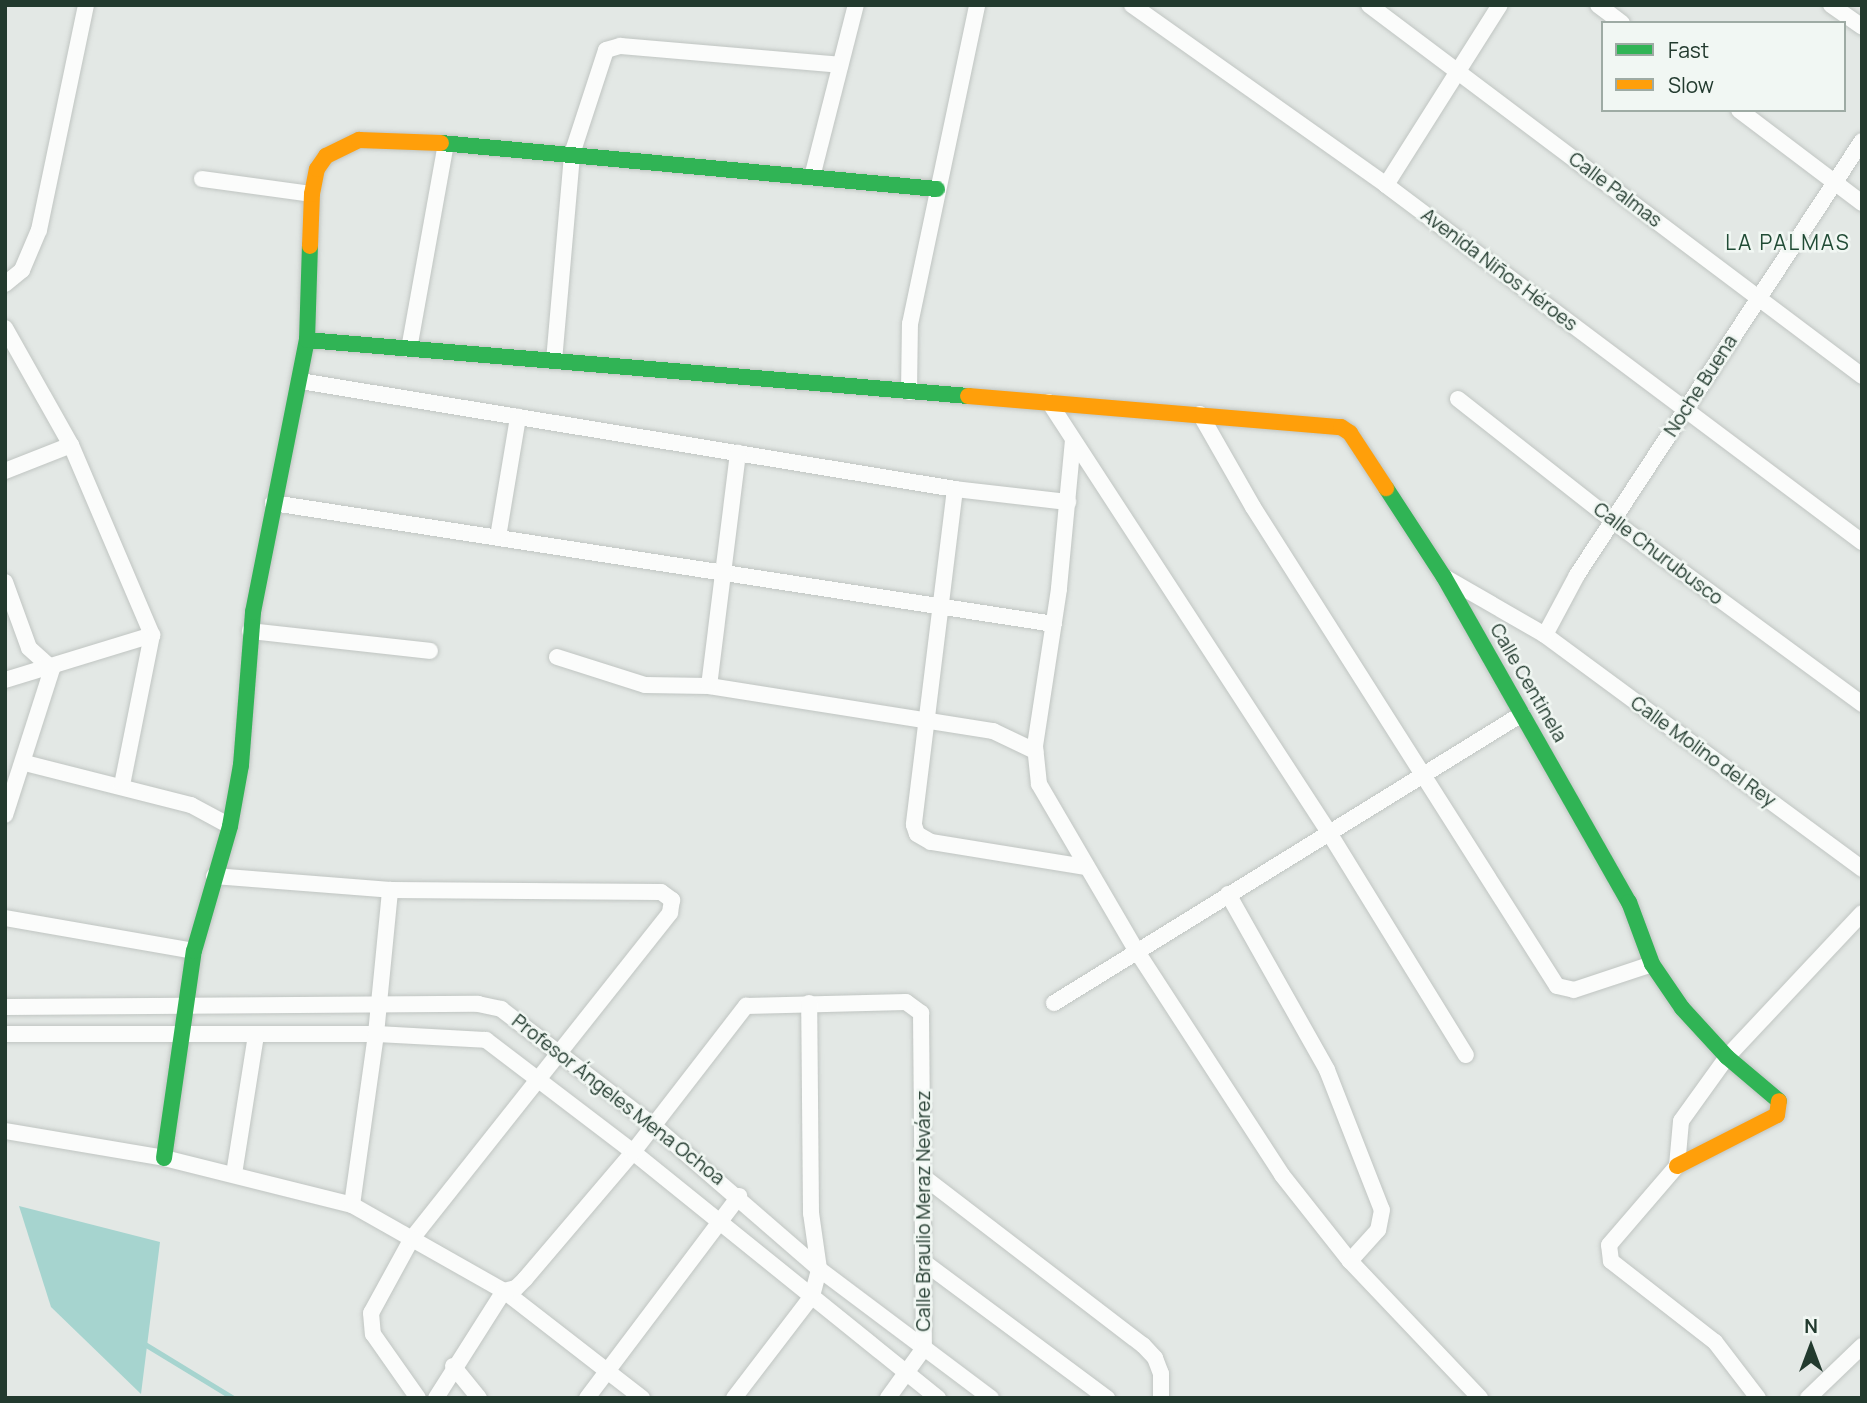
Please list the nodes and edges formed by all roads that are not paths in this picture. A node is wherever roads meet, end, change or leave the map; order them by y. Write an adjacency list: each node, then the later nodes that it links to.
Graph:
1 (86, 5): 24 (street)
2 (856, 5): 11 (street)
3 (977, 5): 21 (street)
4 (1132, 5): 20 (street, Avenida Niños Héroes)
5 (1369, 5): 12 (street, Calle Palmas)
6 (1500, 5): 12 (street)
7 (1598, 5): 9 (street)
8 (1831, 5): 10 (street)
9 (1619, 21)
10 (1862, 27)
11 (840, 65): 16 (street); 17 (street)
12 (1458, 72): 20 (street); 25 (street, Calle Palmas)
13 (1742, 112): 19 (street)
14 (1862, 141): 19 (street, Noche Buena)
15 (446, 144): 16 (street); 22 (street); 28 (street)
16 (572, 154): 17 (street); 29 (street)
17 (812, 177): 21 (street)
18 (202, 180): 22 (street)
19 (1835, 182): 23 (street); 25 (street, Noche Buena)
20 (1386, 185): 35 (street, Avenida Niños Héroes)
21 (937, 189): 32 (street)
22 (312, 194): 27 (street)
23 (1862, 203)
24 (5, 284)
25 (1757, 298): 30 (street, Calle Palmas); 35 (street, Noche Buena)
26 (5, 328): 39 (street)
27 (307, 340): 28 (street); 31 (street)
28 (409, 349): 29 (street)
29 (554, 361): 32 (street)
30 (1862, 376)
31 (300, 381): 37 (street); 44 (street)
32 (909, 392): 34 (street)
33 (1458, 399): 45 (street, Calle Churubusco)
34 (1049, 402): 36 (street); 38 (street)
35 (1686, 410): 45 (street, Noche Buena); 47 (street, Avenida Niños Héroes)
36 (1200, 414): 49 (street, Calle Centinela); 66 (street)
37 (518, 417): 40 (street); 46 (street)
38 (1073, 440): 43 (street); 70 (street)
39 (71, 446): 41 (street); 54 (street)
40 (738, 453): 42 (street); 48 (street)
41 (5, 471)
42 (955, 489): 43 (street); 51 (street)
43 (1068, 502): 52 (street)
44 (273, 503): 46 (street); 53 (street)
45 (1613, 521): 55 (street, Noche Buena); 61 (street, Calle Churubusco)
46 (498, 537): 48 (street)
47 (1862, 542)
48 (721, 573): 51 (street); 60 (street)
49 (1444, 577): 55 (street, Calle Molino del Rey); 62 (street, Calle Centinela)
50 (5, 582): 58 (street)
51 (938, 606): 52 (street); 63 (street)
52 (1054, 624): 64 (street)
53 (250, 631): 56 (street); 69 (street)
54 (152, 635): 58 (street); 67 (street)
55 (1545, 635): 72 (street, Calle Molino del Rey)
56 (430, 651)
57 (556, 657): 60 (street)
58 (52, 669): 59 (street); 65 (street)
59 (5, 680)
60 (709, 685): 63 (street)
61 (1862, 705)
62 (1521, 714): 66 (street); 80 (street, Calle Centinela)
63 (926, 719): 64 (street); 71 (street)
64 (1035, 751): 71 (street)
65 (25, 763): 67 (street); 68 (street)
66 (1425, 774): 70 (street); 80 (street)
67 (122, 786): 69 (street)
68 (5, 815)
69 (230, 826): 73 (street)
70 (1328, 831): 75 (street); 91 (street)
71 (1086, 867): 78 (street)
72 (1862, 869)
73 (214, 876): 74 (street); 79 (street)
74 (390, 890): 83 (street); 90 (street)
75 (1228, 894): 78 (street); 105 (street)
76 (1862, 913): 92 (street)
77 (5, 918): 79 (street)
78 (1136, 950): 82 (street); 105 (street)
79 (194, 951): 84 (street)
80 (1651, 964): 92 (street, Calle Centinela)
81 (809, 1003): 94 (street); 100 (street, Calle Braulio Meraz Nevárez); 107 (street)
82 (1054, 1003)
83 (379, 1005): 84 (street, Profesor Ángeles Mena Ochoa); 87 (street); 90 (street, Profesor Ángeles Mena Ochoa)
84 (186, 1006): 85 (street, Profesor Ángeles Mena Ochoa); 88 (street)
85 (5, 1007)
86 (5, 1034): 88 (street, Profesor Ángeles Mena Ochoa)
87 (376, 1034): 89 (street, Profesor Ángeles Mena Ochoa); 93 (street, Profesor Ángeles Mena Ochoa); 102 (street)
88 (182, 1035): 89 (street, Profesor Ángeles Mena Ochoa); 97 (street)
89 (256, 1035): 99 (street)
90 (561, 1052): 93 (street); 94 (street, Profesor Ángeles Mena Ochoa)
91 (1466, 1055)
92 (1727, 1057): 98 (street); 98 (street, Calle Centinela)
93 (539, 1078): 96 (street, Profesor Ángeles Mena Ochoa); 104 (street)
94 (653, 1126): 96 (street); 101 (street, Profesor Ángeles Mena Ochoa)
95 (5, 1131): 97 (street)
96 (634, 1152): 103 (street, Profesor Ángeles Mena Ochoa); 108 (street)
97 (164, 1158): 99 (street)
98 (1677, 1166): 127 (street)
99 (234, 1174): 102 (street)
100 (925, 1178): 106 (street, Calle Braulio Meraz Nevárez); 125 (street)
101 (739, 1196): 103 (street); 107 (street, Profesor Ángeles Mena Ochoa)
102 (352, 1205): 104 (street)
103 (719, 1223): 109 (street, Profesor Ángeles Mena Ochoa); 113 (street)
104 (411, 1240): 108 (street); 115 (street)
105 (1350, 1261): 126 (street)
106 (925, 1263): 111 (street, Calle Braulio Meraz Nevárez); 124 (street)
107 (819, 1269): 109 (street); 111 (street, Profesor Ángeles Mena Ochoa)
108 (504, 1291): 112 (street); 113 (street)
109 (812, 1296): 114 (street, Profesor Ángeles Mena Ochoa); 120 (street)
110 (1862, 1346): 128 (street)
111 (924, 1348): 114 (street, Calle Braulio Meraz Nevárez); 123 (street, Profesor Ángeles Mena Ochoa)
112 (453, 1366): 116 (street); 117 (street)
113 (609, 1371): 118 (street); 119 (street)
114 (908, 1373): 121 (street, Calle Braulio Meraz Nevárez); 122 (street, Profesor Ángeles Mena Ochoa)
115 (418, 1398)
116 (436, 1398)
117 (479, 1398)
118 (587, 1398)
119 (642, 1398)
120 (734, 1398)
121 (888, 1398)
122 (937, 1398)
123 (991, 1398)
124 (1107, 1398)
125 (1161, 1398)
126 (1480, 1398)
127 (1758, 1398)
128 (1808, 1398)

